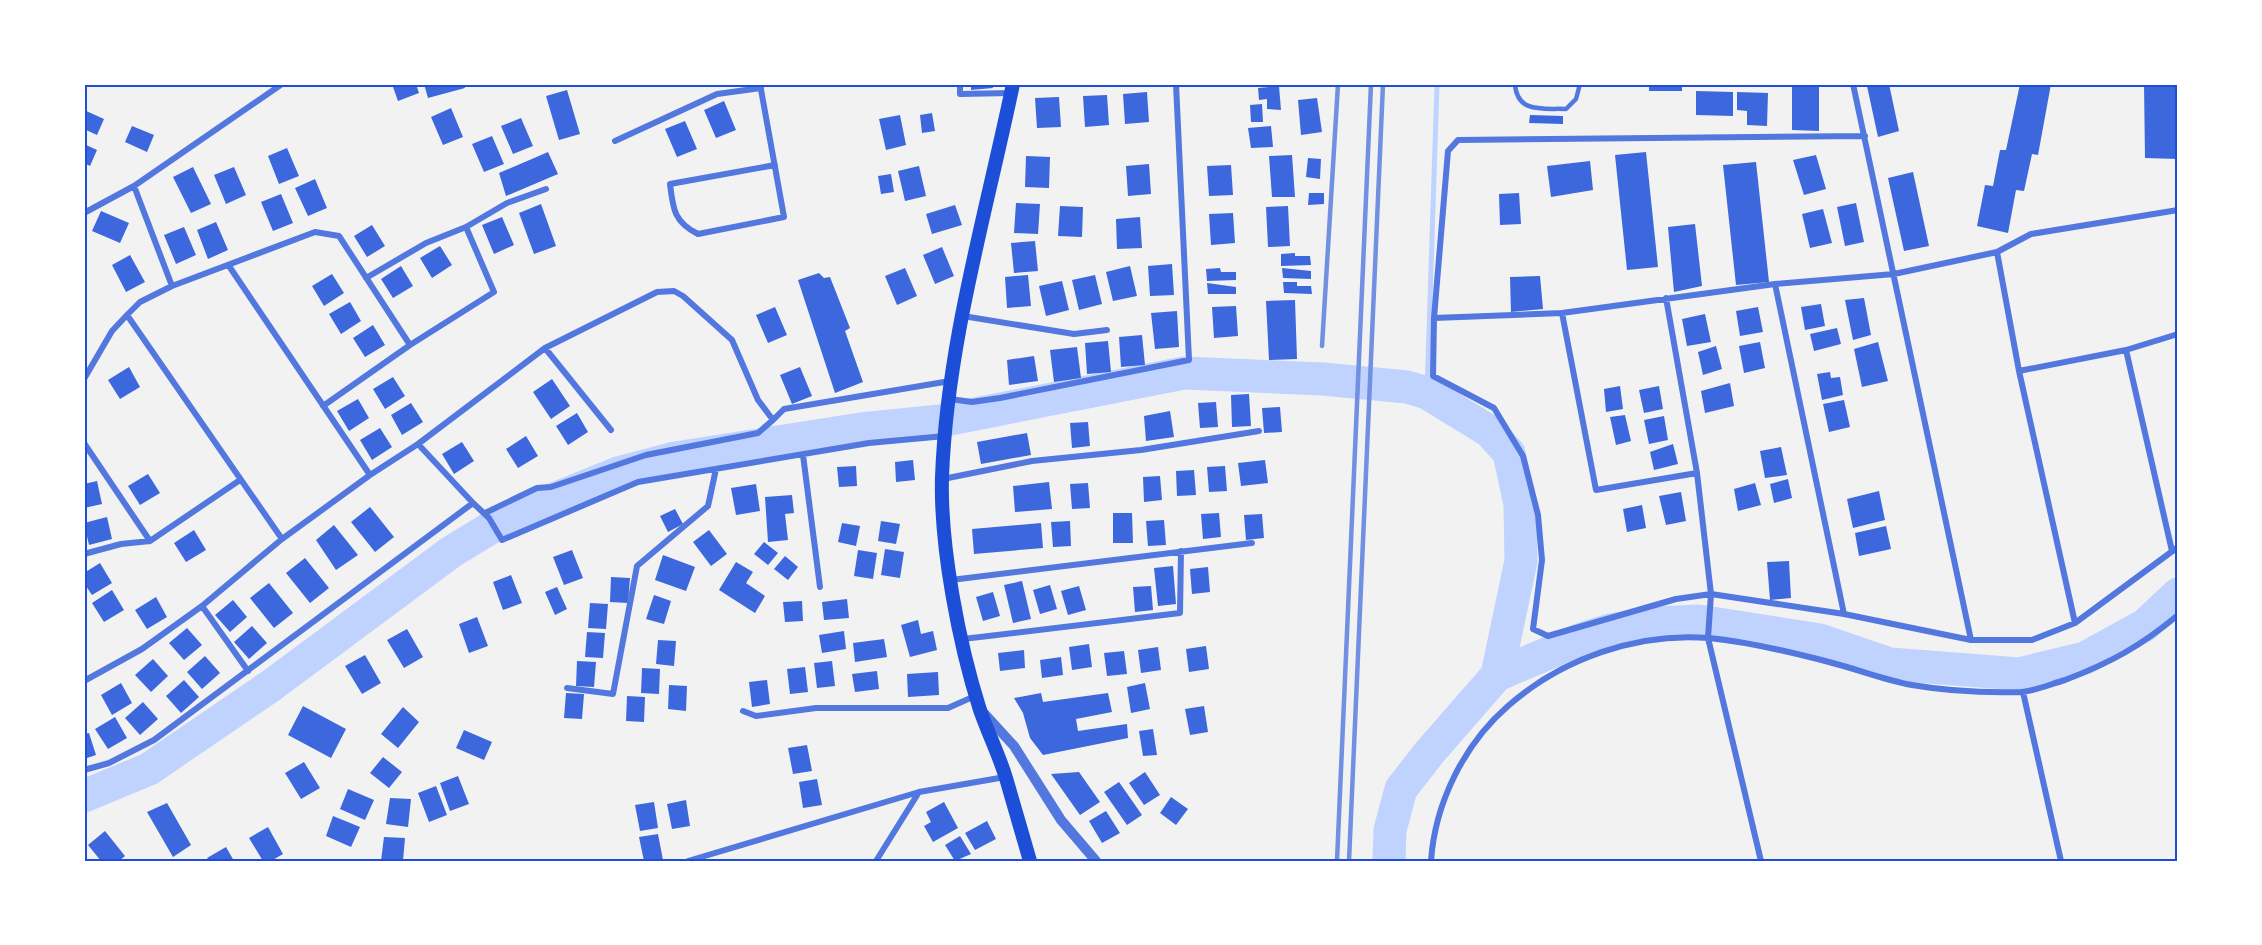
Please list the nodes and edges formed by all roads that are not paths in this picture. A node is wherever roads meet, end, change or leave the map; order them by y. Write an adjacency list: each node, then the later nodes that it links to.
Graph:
1 (282, 84): 12 (street)
2 (960, 84): 8 (street)
3 (1176, 84): 36 (street)
4 (1515, 84): 5 (lane)
5 (1580, 84)
6 (1853, 84): 9 (street)
7 (761, 86): 10 (street); 11 (street)
8 (1012, 89): 26 (main road)
9 (1865, 136): 19 (street); 27 (street)
10 (615, 141)
11 (775, 165): 11 (street)
12 (134, 186): 15 (street); 22 (street)
13 (546, 189): 16 (street)
14 (2178, 210): 17 (street)
15 (84, 213)
16 (465, 227): 20 (street); 30 (street)
17 (1997, 252): 19 (street); 33 (street)
18 (229, 266): 20 (street); 22 (street); 37 (street)
19 (1894, 274): 21 (street); 67 (street)
20 (366, 278): 30 (street)
21 (1775, 284): 23 (street); 62 (street)
22 (172, 286): 25 (street)
23 (1666, 298): 24 (street); 46 (street)
24 (1562, 313): 27 (street); 46 (street)
25 (128, 315): 34 (street); 49 (street)
26 (962, 316): 28 (street); 35 (main road)
27 (1434, 318): 60 (street)
28 (1107, 330)
29 (2178, 334): 32 (street)
30 (410, 345): 37 (street)
31 (545, 348): 38 (street); 39 (street); 43 (street)
32 (2126, 350): 33 (street); 55 (street)
33 (2019, 370): 64 (street)
34 (84, 379)
35 (951, 381): 36 (main road); 38 (street)
36 (949, 402): 41 (main road)
37 (323, 406): 47 (street)
38 (773, 420): 51 (street)
39 (611, 430)
40 (1259, 431): 48 (street)
41 (946, 433): 44 (street); 48 (main road)
42 (84, 443): 53 (street)
43 (418, 444): 47 (street); 50 (street)
44 (803, 455): 45 (street); 59 (street)
45 (716, 469): 51 (street); 70 (street)
46 (1697, 473): 60 (street)
47 (370, 475): 52 (street)
48 (942, 479): 58 (main road)
49 (240, 480): 52 (street); 53 (street)
50 (473, 503): 51 (street); 68 (street)
51 (487, 515)
52 (282, 539): 61 (street)
53 (150, 541): 57 (street)
54 (1252, 543): 56 (street)
55 (2175, 549): 64 (street)
56 (1181, 551): 58 (street); 66 (street)
57 (84, 554)
58 (951, 580): 66 (main road)
59 (820, 587)
60 (1711, 594): 62 (street); 65 (street)
61 (202, 606): 68 (street); 69 (street)
62 (1844, 614): 67 (street)
63 (2178, 615): 71 (street)
64 (2075, 623): 67 (street)
65 (1708, 638): 71 (street); 81 (street); 82 (street)
66 (963, 639): 72 (main road)
67 (1971, 640)
68 (248, 671): 74 (street)
69 (84, 681)
70 (567, 688)
71 (2023, 692): 83 (street)
72 (978, 702): 73 (street); 75 (main road); 80 (street)
73 (743, 711)
74 (84, 770)
75 (1005, 776): 76 (street); 79 (main road)
76 (919, 792): 77 (street); 78 (street)
77 (688, 861)
78 (876, 861)
79 (1030, 861)
80 (1096, 861)
81 (1431, 861)
82 (1761, 861)
83 (2061, 861)

